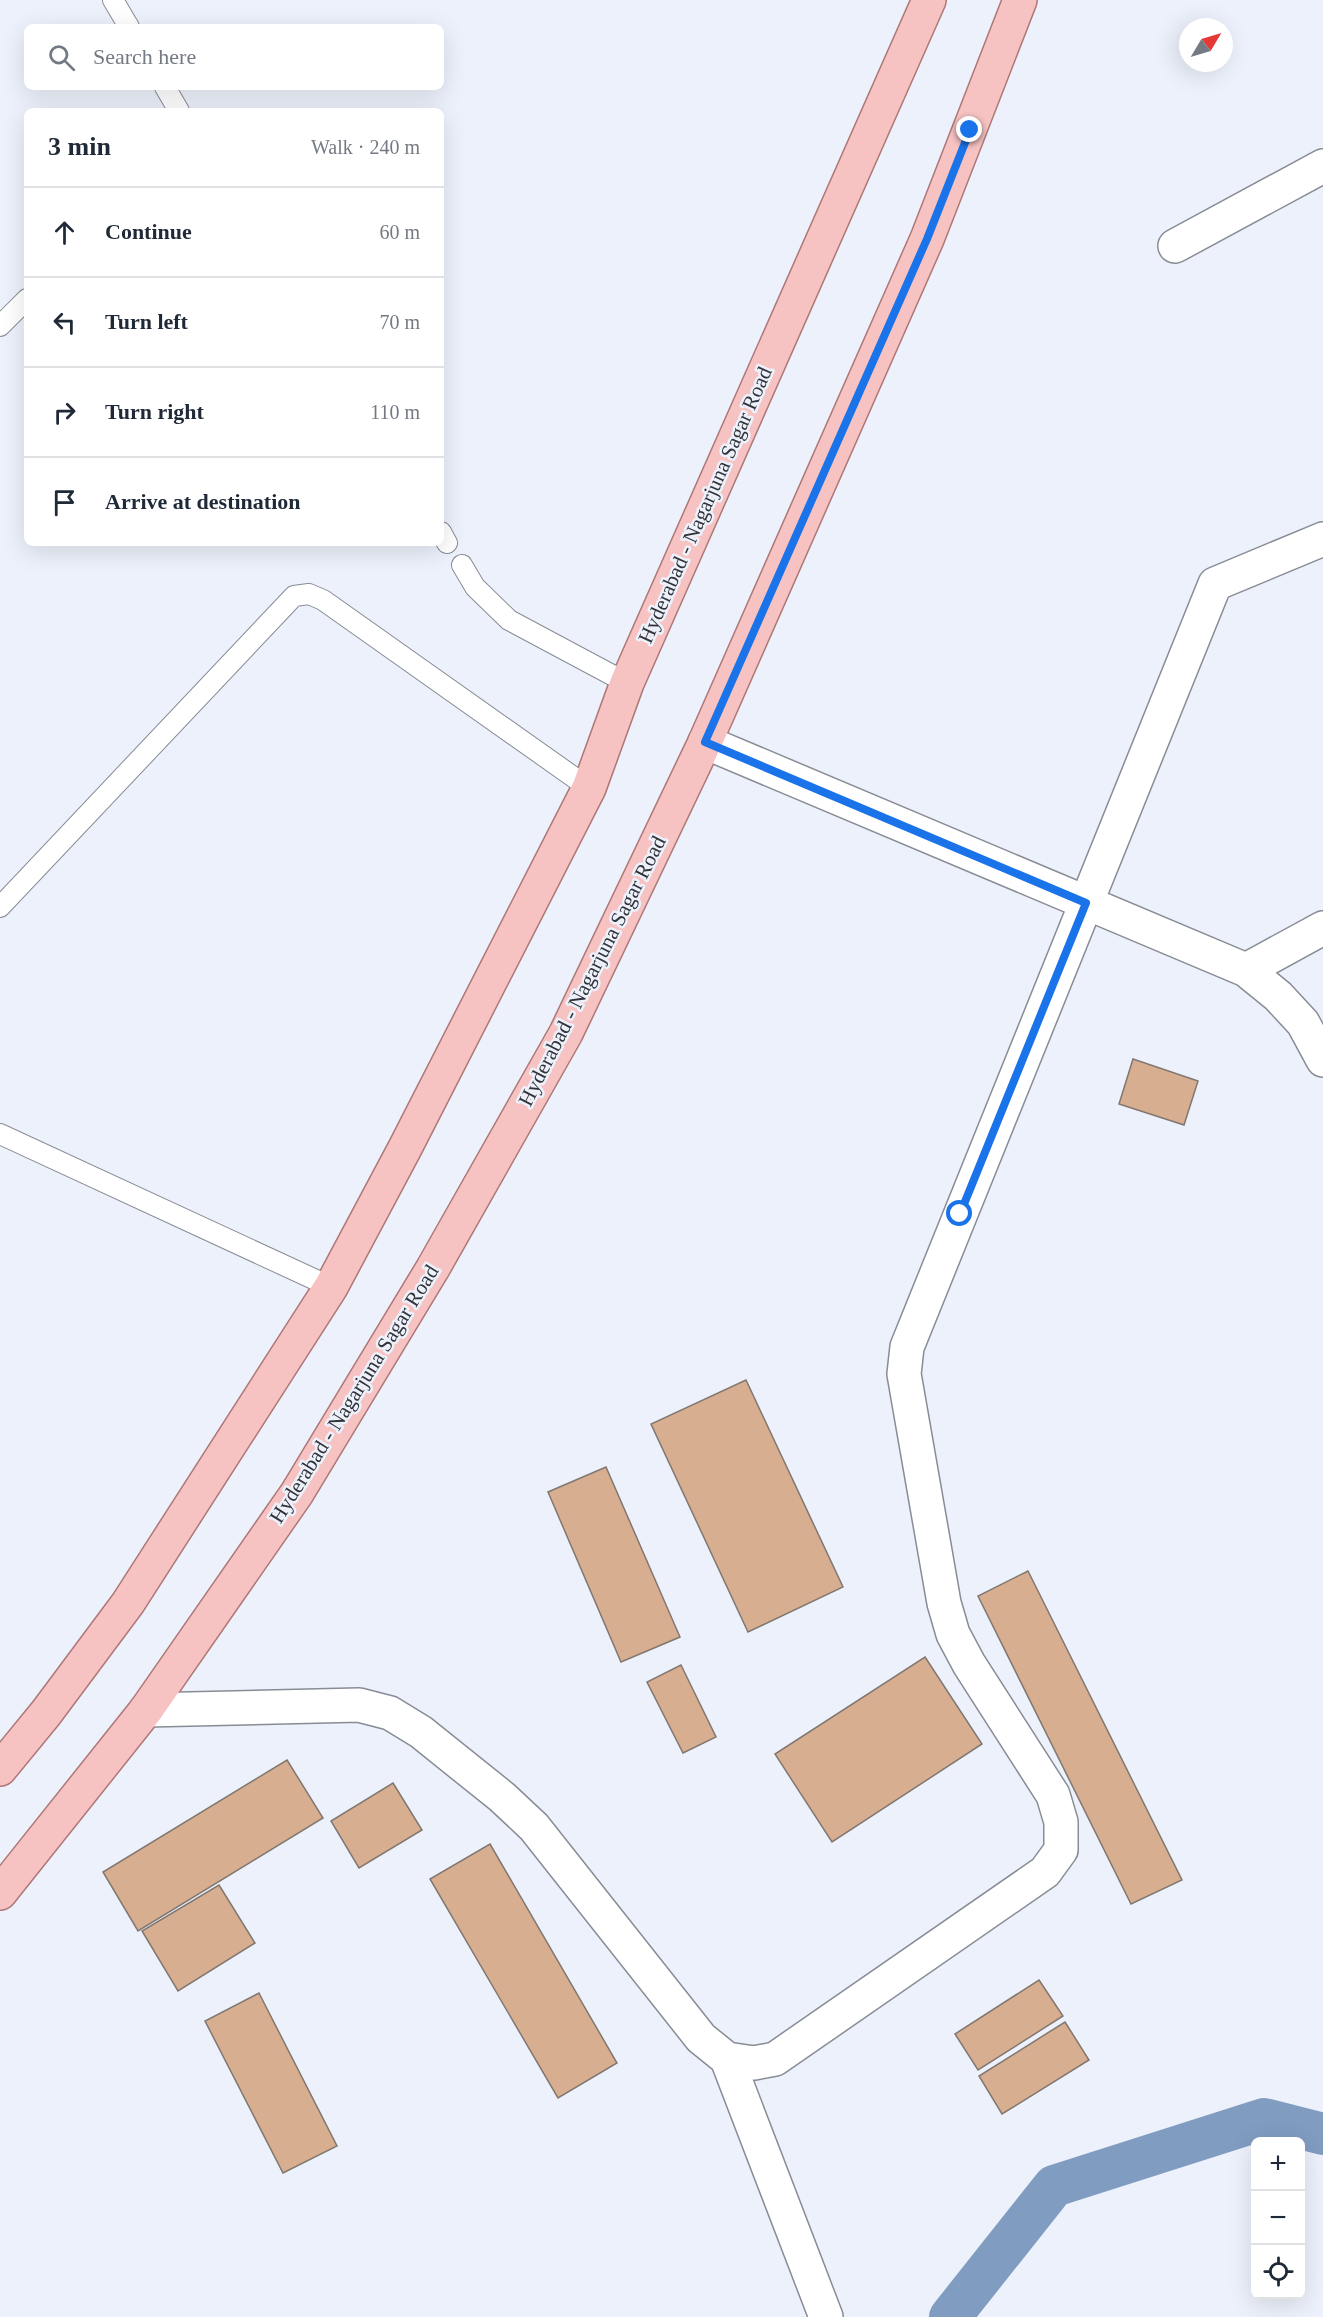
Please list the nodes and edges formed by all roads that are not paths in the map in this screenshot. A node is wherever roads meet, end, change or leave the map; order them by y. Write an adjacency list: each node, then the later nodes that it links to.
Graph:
1 (113, 0): 4 (lane)
2 (929, 0): 13 (main road, Hyderabad - Nagarjuna Sagar Road)
3 (1020, 0): 14 (main road, Hyderabad - Nagarjuna Sagar Road)
4 (127, 24)
5 (167, 90): 6 (lane)
6 (177, 108)
7 (1323, 166): 8 (street)
8 (1175, 246)
9 (24, 302): 10 (lane)
10 (0, 326)
11 (1323, 539): 16 (street)
12 (462, 565): 13 (lane)
13 (627, 683): 15 (main road, Hyderabad - Nagarjuna Sagar Road)
14 (705, 742): 16 (street); 23 (main road, Hyderabad - Nagarjuna Sagar Road)
15 (589, 788): 17 (lane); 22 (main road, Hyderabad - Nagarjuna Sagar Road)
16 (1086, 903): 19 (street); 26 (street)
17 (0, 907)
18 (1323, 928): 19 (street)
19 (1246, 970): 20 (street)
20 (1323, 1060)
21 (0, 1134): 22 (lane)
22 (331, 1287): 24 (main road, Hyderabad - Nagarjuna Sagar Road)
23 (146, 1710): 25 (main road, Hyderabad - Nagarjuna Sagar Road); 26 (street)
24 (0, 1769)
25 (0, 1893)
26 (727, 2059): 27 (street)
27 (826, 2317)

